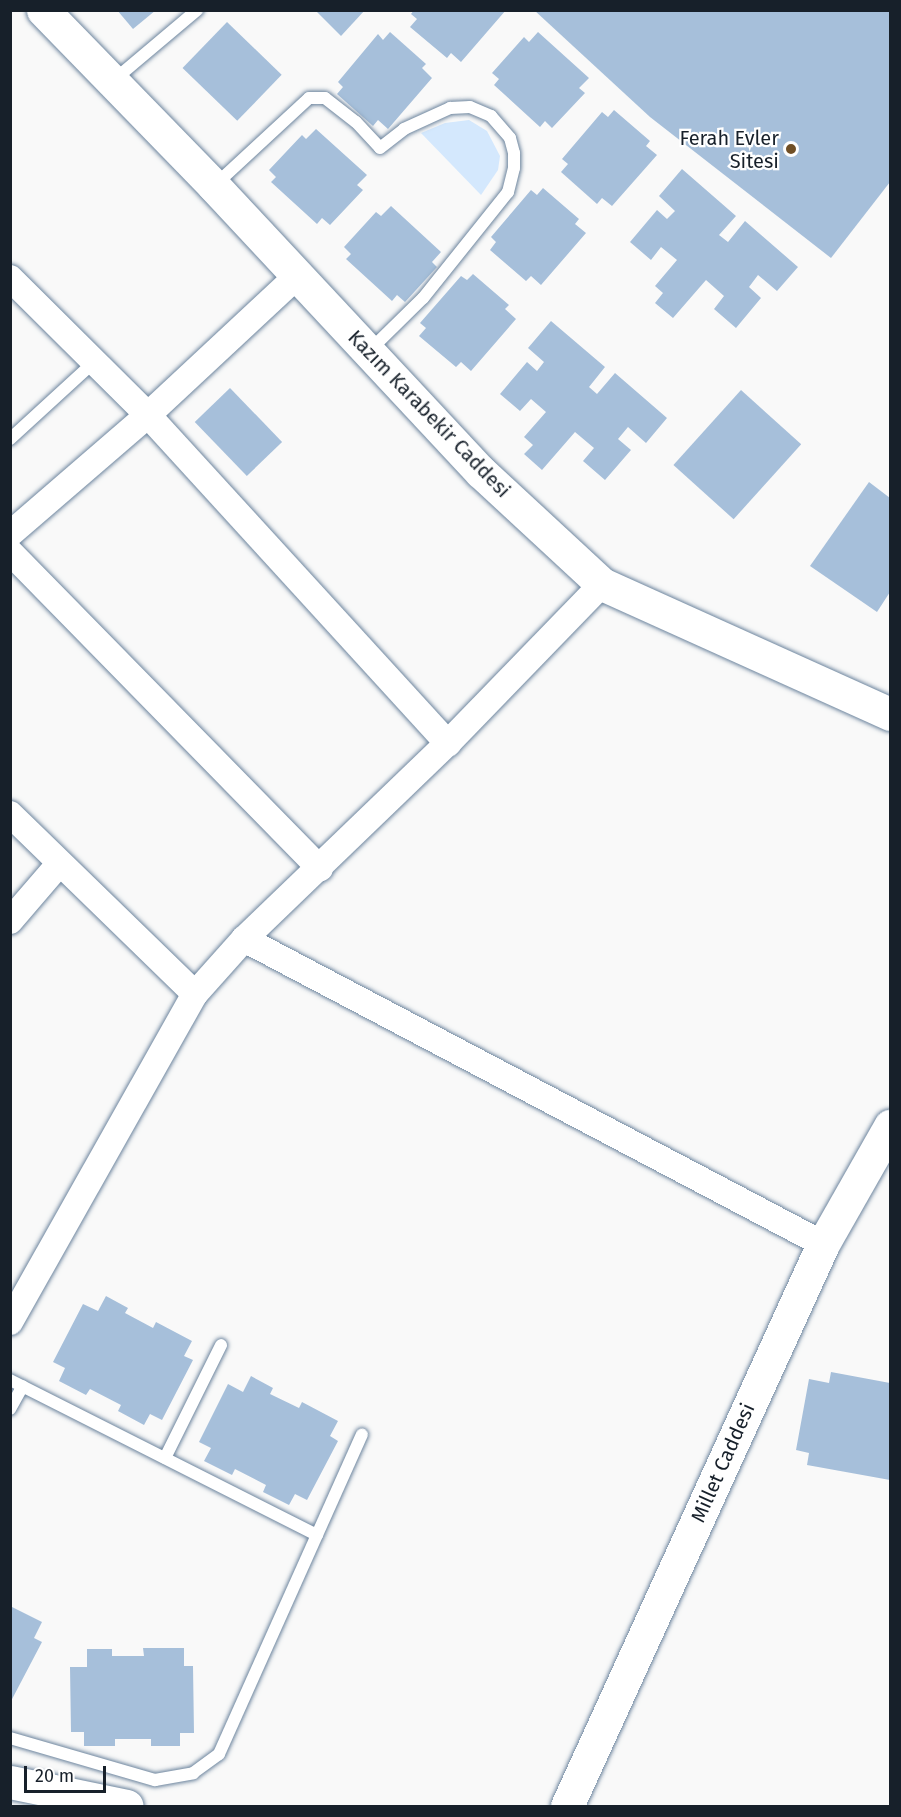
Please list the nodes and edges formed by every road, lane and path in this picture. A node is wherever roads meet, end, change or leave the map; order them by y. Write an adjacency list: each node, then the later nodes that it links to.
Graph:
1 (43, 10): 3 (street, Kazım Karabekir Caddesi)
2 (197, 10): 3 (lane)
3 (113, 81): 4 (street, Kazım Karabekir Caddesi)
4 (214, 186): 5 (street, Kazım Karabekir Caddesi); 7 (lane)
5 (297, 276): 7 (street, Kazım Karabekir Caddesi); 9 (street)
6 (10, 278): 8 (street)
7 (368, 352): 13 (street, Kazım Karabekir Caddesi)
8 (94, 362): 9 (street); 10 (lane)
9 (148, 415): 11 (street); 15 (street)
10 (10, 440)
11 (10, 534)
12 (10, 552): 18 (street)
13 (602, 584): 14 (street, Kazım Karabekir Caddesi); 15 (street)
14 (891, 714)
15 (448, 743): 18 (street)
16 (10, 814): 17 (street)
17 (59, 864): 19 (street); 21 (street)
18 (320, 869): 20 (street)
19 (10, 921)
20 (244, 939): 21 (street); 23 (street)
21 (195, 994): 24 (street)
22 (891, 1126): 23 (street, Millet Caddesi)
23 (823, 1244): 35 (street, Millet Caddesi)
24 (11, 1319)
25 (220, 1345): 30 (lane)
26 (10, 1380): 27 (lane)
27 (23, 1386): 28 (lane); 30 (lane)
28 (10, 1409)
29 (362, 1434): 31 (lane)
30 (165, 1458): 31 (lane)
31 (316, 1535): 32 (lane)
32 (10, 1738)
33 (10, 1782): 34 (street)
34 (127, 1806)
35 (567, 1806)

